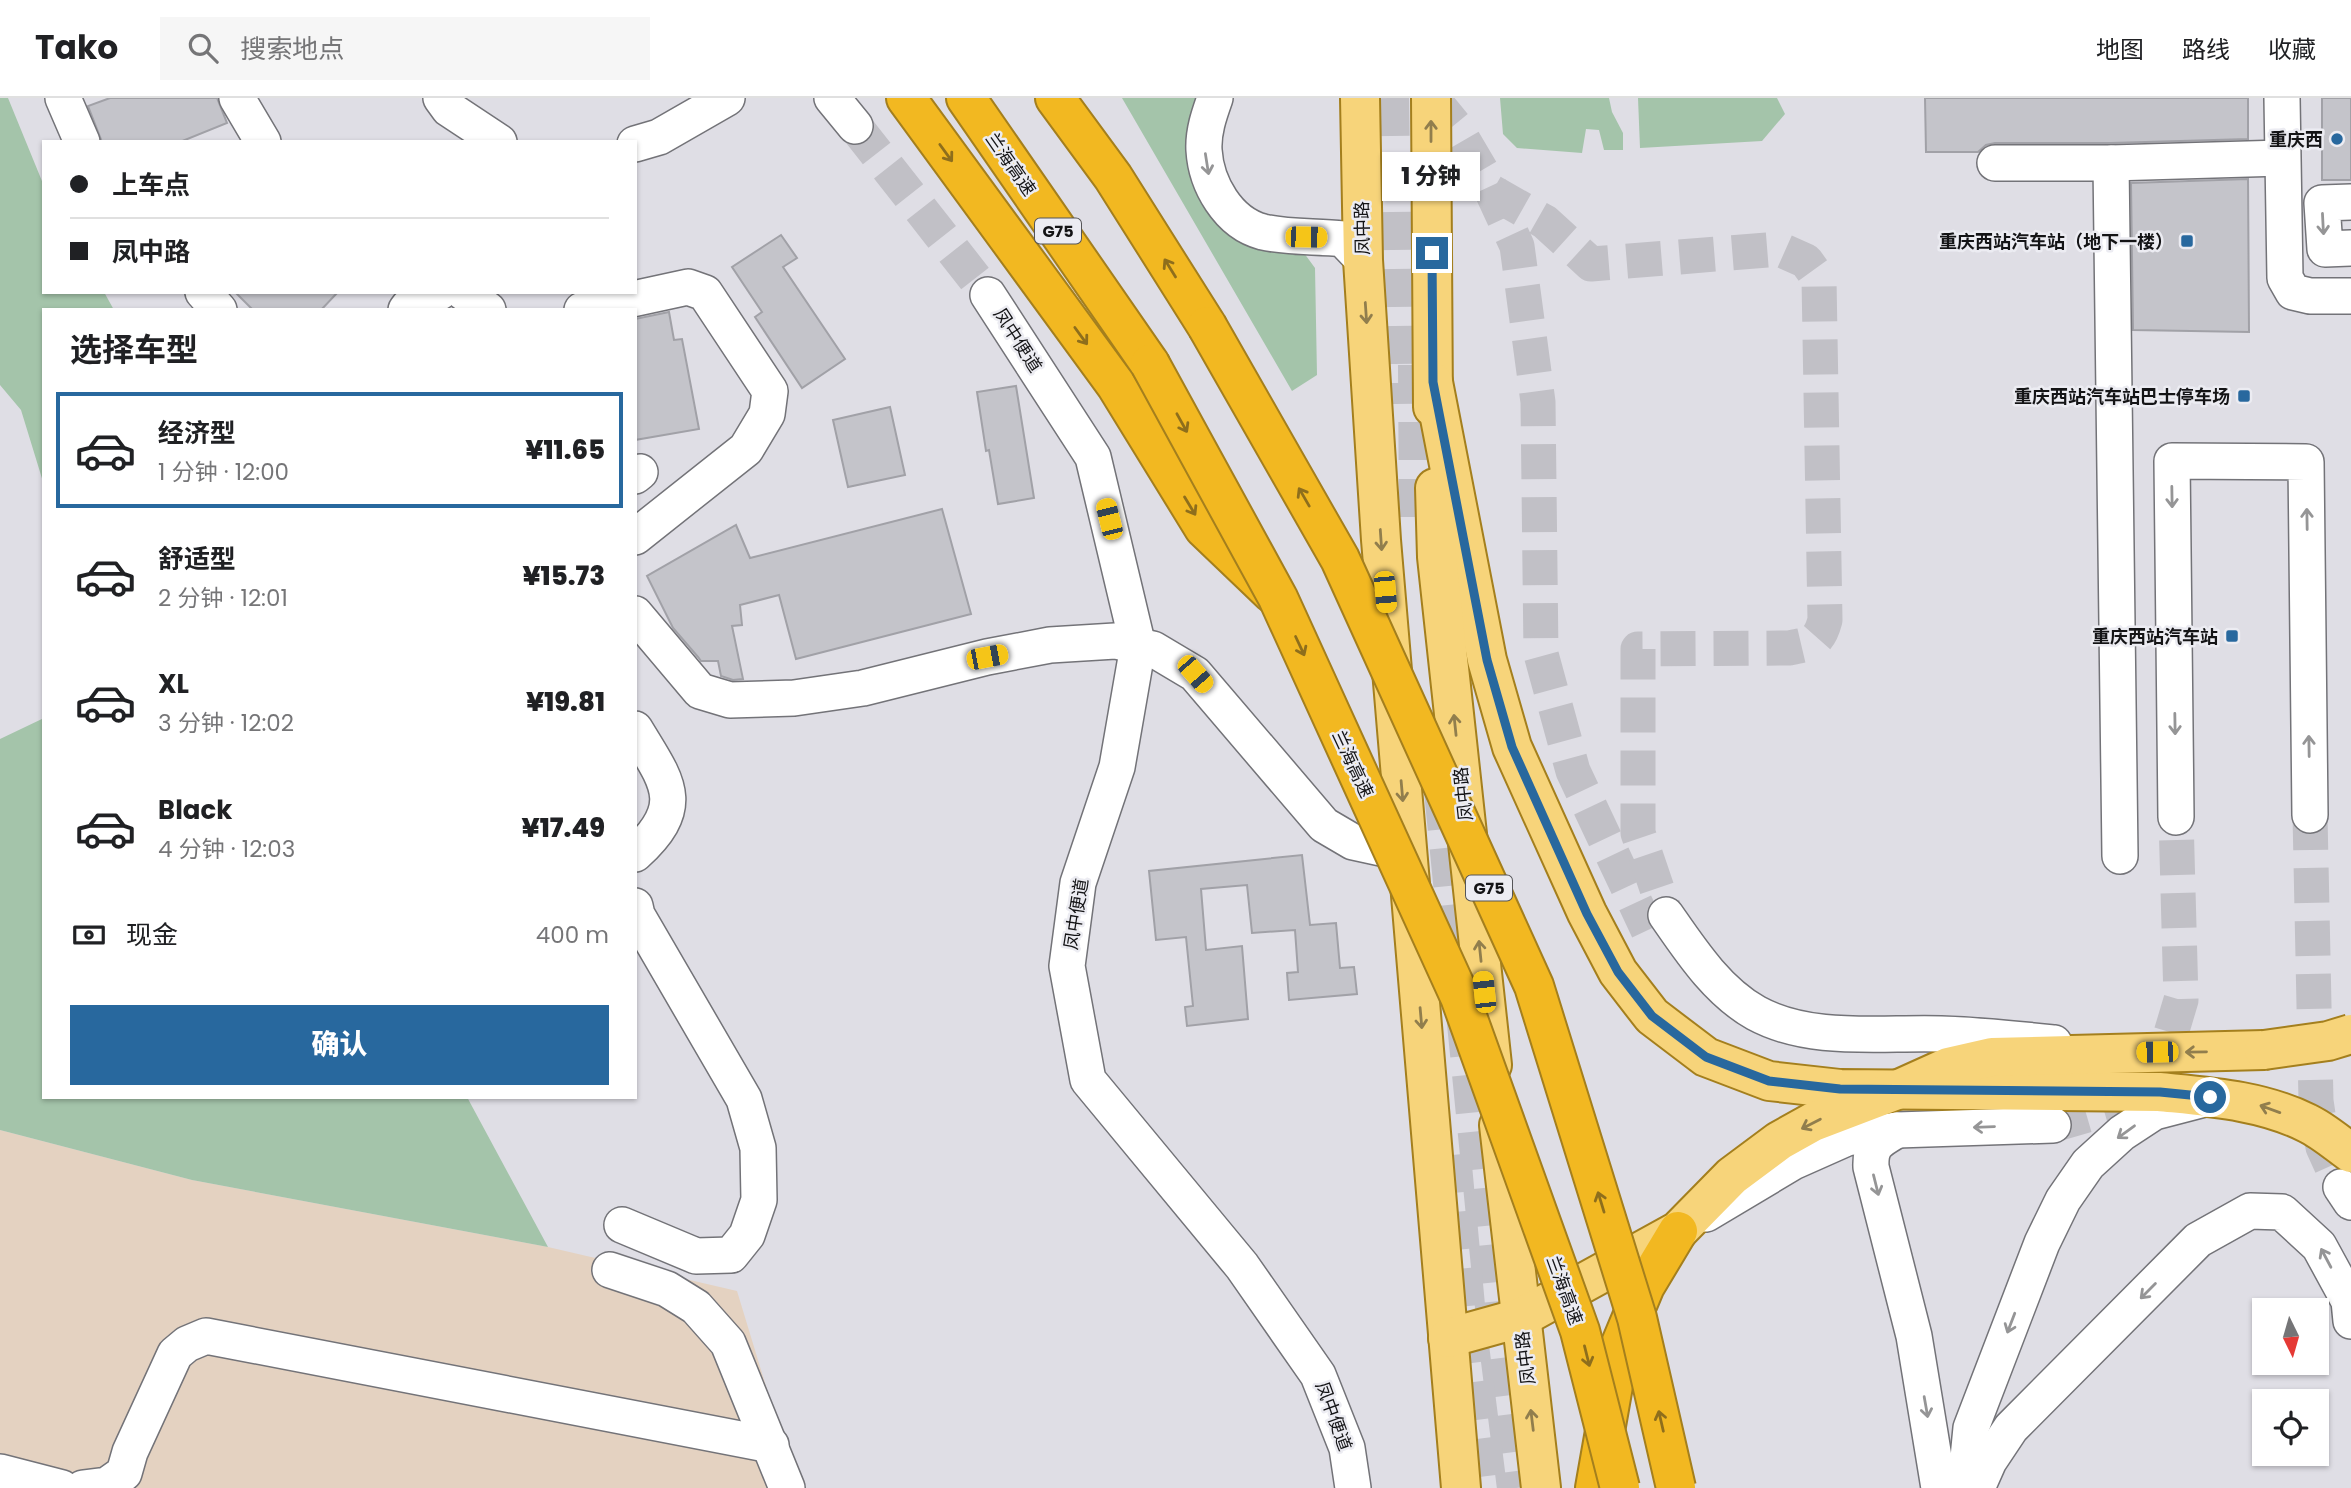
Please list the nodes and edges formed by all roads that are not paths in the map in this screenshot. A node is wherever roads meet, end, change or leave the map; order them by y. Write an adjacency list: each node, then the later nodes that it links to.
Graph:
1 (63, 98): 15 (street)
2 (237, 98): 16 (street)
3 (441, 98): 17 (street)
4 (727, 98): 18 (street)
5 (832, 98): 14 (street)
6 (906, 98): 37 (highway, one-way to 37)
7 (966, 98): 37 (highway, 兰海高速 / G75, one-way to 37, bridge)
8 (1055, 98): 22 (highway, G75)
9 (1080, 98): 22 (highway)
10 (1215, 98): 25 (street, one-way to 25)
11 (1360, 98): 25 (main road, 凤中路)
12 (1431, 98): 35 (main road, 凤中路, one-way to 12)
13 (2282, 98): 19 (street)
14 (855, 126)
15 (81, 140)
16 (262, 140)
17 (496, 140)
18 (637, 143)
19 (2283, 158): 21 (street); 30 (street)
20 (1995, 163): 21 (street)
21 (2111, 163): 45 (street)
22 (1112, 177): 73 (highway, G75, one-way to 22, bridge)
23 (2351, 202): 24 (street, one-way to 24)
24 (2351, 248)
25 (1363, 260): 44 (main road, 凤中路, one-way to 44)
26 (205, 294): 31 (street)
27 (436, 294): 32 (street)
28 (466, 294): 33 (street)
29 (988, 296): 39 (street, 凤中便道)
30 (2351, 296)
31 (217, 308)
32 (408, 308)
33 (485, 308)
34 (592, 308): 36 (street)
35 (1433, 382): 50 (main road); 60 (main road, 凤中路, one-way to 35)
36 (637, 535)
37 (1278, 598): 72 (highway, 兰海高速 / G75, one-way to 72, bridge)
38 (637, 616): 39 (street)
39 (1138, 646): 44 (street); 68 (street, 凤中便道)
40 (637, 732): 43 (street)
41 (2310, 815): 42 (street, one-way to 42)
42 (2176, 817)
43 (637, 852)
44 (1408, 854): 62 (main road, 凤中路, one-way to 62)
45 (2120, 856)
46 (637, 915): 57 (street)
47 (1657, 923): 49 (street)
48 (2351, 1034): 49 (main road, one-way to 49, bridge)
49 (2130, 1053): 50 (main road)
50 (1897, 1090): 51 (main road); 58 (main road, one-way to 58)
51 (2210, 1097): 52 (main road, one-way to 51); 75 (street, one-way to 75)
52 (2308, 1123): 55 (main road); 56 (main road)
53 (2053, 1125): 54 (street, one-way to 54)
54 (1896, 1130): 58 (street); 74 (street, one-way to 74)
55 (2351, 1140)
56 (2348, 1181)
57 (622, 1225)
58 (1678, 1231): 60 (main road); 71 (highway)
59 (610, 1270): 63 (street)
60 (1520, 1318): 62 (main road); 70 (main road, 凤中路, one-way to 60)
61 (2351, 1321): 76 (street, one-way to 76)
62 (1448, 1338): 69 (main road, 凤中路)
63 (771, 1445): 66 (street); 67 (street)
64 (0, 1472): 65 (street)
65 (62, 1488)
66 (83, 1488)
67 (787, 1488)
68 (1353, 1488)
69 (1461, 1488)
70 (1541, 1488)
71 (1595, 1488)
72 (1620, 1488)
73 (1676, 1488)
74 (1939, 1488)
75 (1965, 1488)
76 (1978, 1488)

